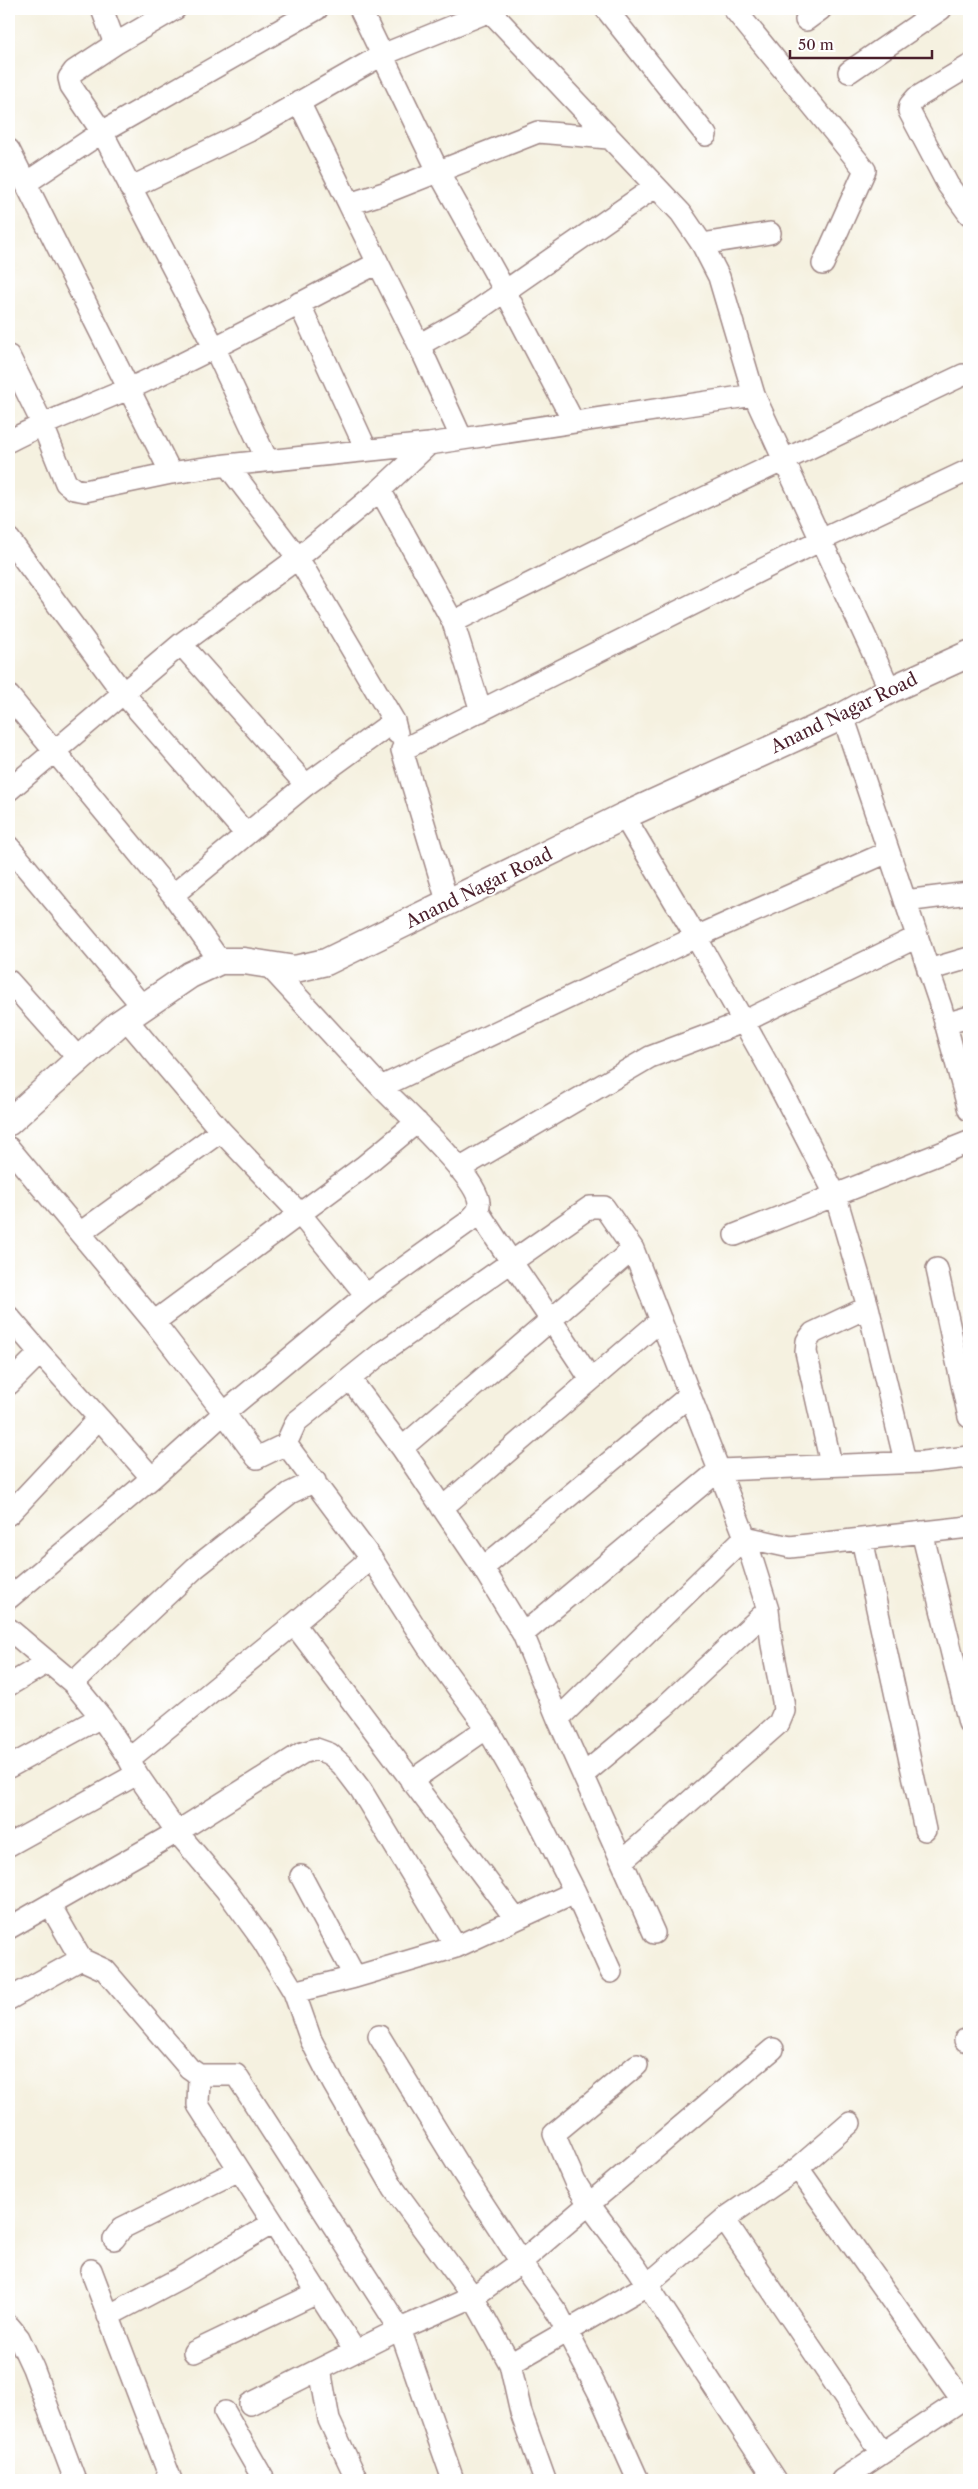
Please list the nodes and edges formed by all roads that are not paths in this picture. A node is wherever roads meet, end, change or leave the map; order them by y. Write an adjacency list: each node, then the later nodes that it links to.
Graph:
1 (102, 9): 9 (street)
2 (175, 9): 9 (street)
3 (317, 9): 14 (street)
4 (360, 9): 10 (street)
5 (606, 9): 15 (street)
6 (734, 9): 27 (street)
7 (941, 9): 12 (street)
8 (491, 10): 10 (street); 16 (street)
9 (115, 44): 14 (street)
10 (382, 55): 13 (street); 18 (street)
11 (969, 66): 23 (street)
12 (849, 72)
13 (299, 102): 21 (street); 22 (street)
14 (102, 132): 19 (street); 21 (street)
15 (706, 136)
16 (608, 138): 18 (street); 20 (street)
17 (9, 150): 19 (street)
18 (438, 171): 22 (street); 28 (street)
19 (26, 183): 34 (street)
20 (655, 186): 25 (street); 28 (street)
21 (130, 188): 31 (street)
22 (349, 204): 26 (street)
23 (969, 214)
24 (770, 234): 25 (street)
25 (702, 244): 35 (street)
26 (378, 264): 29 (street); 30 (street)
27 (823, 264)
28 (505, 291): 30 (street); 36 (street)
29 (300, 303): 31 (street); 41 (street)
30 (419, 345): 38 (street)
31 (215, 349): 34 (street); 42 (street)
32 (9, 356): 37 (street)
33 (963, 375): 43 (street)
34 (130, 389): 37 (street); 46 (street)
35 (754, 395): 36 (street); 43 (street)
36 (573, 421): 38 (street)
37 (42, 423): 39 (street); 46 (street)
38 (461, 437): 40 (street)
39 (9, 441)
40 (429, 444): 41 (street); 47 (street)
41 (366, 450): 42 (street)
42 (267, 460): 44 (street)
43 (784, 462): 49 (street); 51 (street)
44 (228, 465): 46 (street); 50 (street)
45 (969, 470): 49 (street)
46 (171, 473)
47 (380, 490): 50 (street); 51 (street)
48 (9, 539): 55 (street)
49 (821, 540): 54 (street); 57 (street)
50 (298, 558): 52 (street); 59 (street)
51 (453, 622): 57 (street)
52 (181, 644): 55 (street); 62 (street)
53 (969, 654): 54 (street, Anand Nagar Road)
54 (890, 690): 58 (street, Anand Nagar Road)
55 (123, 693): 61 (street); 65 (street)
56 (9, 696): 61 (street)
57 (482, 711): 60 (street)
58 (843, 716): 64 (street, Anand Nagar Road); 67 (street)
59 (394, 720): 60 (street); 62 (street)
60 (402, 750): 71 (street)
61 (55, 751): 63 (street); 69 (street)
62 (306, 785): 65 (street)
63 (9, 790)
64 (624, 816): 71 (street, Anand Nagar Road); 72 (street)
65 (246, 834): 69 (street)
66 (9, 847): 79 (street)
67 (888, 852): 70 (street); 72 (street)
68 (969, 893): 70 (street)
69 (173, 895): 75 (street)
70 (905, 901): 73 (street)
71 (448, 904): 76 (street, Anand Nagar Road)
72 (696, 937): 81 (street); 85 (street)
73 (917, 937): 77 (street); 81 (street)
74 (969, 958): 77 (street)
75 (220, 961): 76 (street, Anand Nagar Road); 79 (street, Anand Nagar Road)
76 (268, 965): 85 (street)
77 (928, 970): 82 (street)
78 (9, 981): 83 (street)
79 (134, 1013): 83 (street, Anand Nagar Road); 89 (street)
80 (969, 1017): 82 (street)
81 (743, 1022): 92 (street); 93 (street)
82 (945, 1024): 84 (street)
83 (79, 1059): 87 (street, Anand Nagar Road)
84 (966, 1082): 86 (street)
85 (381, 1088): 88 (street)
86 (969, 1110)
87 (9, 1122)
88 (417, 1122): 92 (street); 95 (street)
89 (221, 1131): 95 (street); 96 (street)
90 (969, 1142): 93 (street)
91 (9, 1148): 96 (street)
92 (458, 1169): 94 (street)
93 (834, 1194): 97 (street); 102 (street)
94 (478, 1211): 99 (street); 101 (street)
95 (300, 1214): 101 (street); 106 (street)
96 (80, 1233): 106 (street)
97 (735, 1235)
98 (633, 1249): 99 (street); 104 (street); 105 (street)
99 (510, 1263): 104 (street); 108 (street)
100 (937, 1269): 113 (street)
101 (366, 1295): 112 (street)
102 (868, 1306): 118 (street); 119 (street)
103 (9, 1318): 107 (street)
104 (552, 1319): 109 (street); 116 (street)
105 (661, 1320): 109 (street); 111 (street)
106 (154, 1322): 112 (street)
107 (40, 1353): 110 (street); 114 (street)
108 (350, 1379): 115 (street); 116 (street)
109 (591, 1380): 123 (street)
110 (9, 1384)
111 (690, 1395): 120 (street); 130 (street)
112 (224, 1413): 115 (street); 121 (street)
113 (969, 1417)
114 (98, 1418): 121 (street); 124 (street)
115 (286, 1444): 122 (street)
116 (402, 1448): 123 (street)
117 (969, 1457): 118 (street)
118 (905, 1461): 119 (street)
119 (830, 1464): 120 (street)
120 (719, 1470): 127 (street); 135 (street)
121 (152, 1478): 131 (street)
122 (315, 1481): 129 (street); 137 (street)
123 (442, 1508): 130 (street)
124 (9, 1514)
125 (969, 1527): 126 (street)
126 (922, 1532): 128 (street); 141 (street)
127 (745, 1537): 128 (street); 132 (street); 140 (street)
128 (862, 1539): 147 (street)
129 (371, 1558): 133 (street); 142 (street)
130 (483, 1568): 135 (street)
131 (9, 1598)
132 (768, 1610): 145 (street); 150 (street)
133 (294, 1624): 144 (street); 146 (street)
134 (9, 1629): 136 (street)
135 (523, 1634): 140 (street)
136 (48, 1662): 137 (street); 138 (street)
137 (73, 1683): 139 (street)
138 (9, 1685)
139 (101, 1717): 143 (street); 144 (street)
140 (558, 1719): 145 (street)
141 (969, 1723)
142 (487, 1728): 146 (street); 152 (street)
143 (9, 1766)
144 (133, 1766): 148 (street); 149 (street)
145 (583, 1775): 150 (street)
146 (411, 1781): 154 (street)
147 (925, 1830)
148 (177, 1832): 153 (street); 157 (street); 161 (street)
149 (9, 1845)
150 (622, 1861): 156 (street)
151 (301, 1876): 160 (street)
152 (575, 1892): 154 (street); 159 (street)
153 (50, 1906): 155 (street); 158 (street)
154 (515, 1918): 157 (street)
155 (9, 1928)
156 (654, 1933)
157 (456, 1947): 160 (street)
158 (82, 1959): 162 (street); 166 (street)
159 (611, 1972)
160 (355, 1977): 161 (street)
161 (294, 1992): 178 (street)
162 (9, 1999)
163 (379, 2036): 174 (street)
164 (773, 2049): 170 (street)
165 (637, 2065): 170 (street)
166 (199, 2075): 169 (street); 181 (street)
167 (850, 2123): 168 (street)
168 (798, 2168): 171 (street); 187 (street)
169 (239, 2170): 172 (street); 173 (street)
170 (589, 2204): 174 (street); 176 (street)
171 (724, 2218): 176 (street); 190 (street)
172 (273, 2223): 177 (street); 179 (street)
173 (114, 2239)
174 (521, 2262): 178 (street); 182 (street)
175 (91, 2270): 179 (street)
176 (648, 2285): 182 (street); 198 (street)
177 (319, 2292): 183 (street); 184 (street)
178 (473, 2297): 181 (street); 185 (street)
179 (108, 2316): 192 (street)
180 (9, 2326): 191 (street)
181 (400, 2329): 183 (street); 195 (street)
182 (567, 2330): 185 (street); 197 (street)
183 (355, 2351): 186 (street)
184 (194, 2352)
185 (510, 2364): 196 (street)
186 (320, 2369): 188 (street); 194 (street)
187 (966, 2398): 190 (street)
188 (250, 2404)
189 (226, 2412): 193 (street)
190 (882, 2453): 199 (street)
191 (75, 2480)
192 (171, 2480)
193 (264, 2480)
194 (356, 2480)
195 (453, 2480)
196 (545, 2480)
197 (638, 2480)
198 (775, 2480)
199 (842, 2480)

